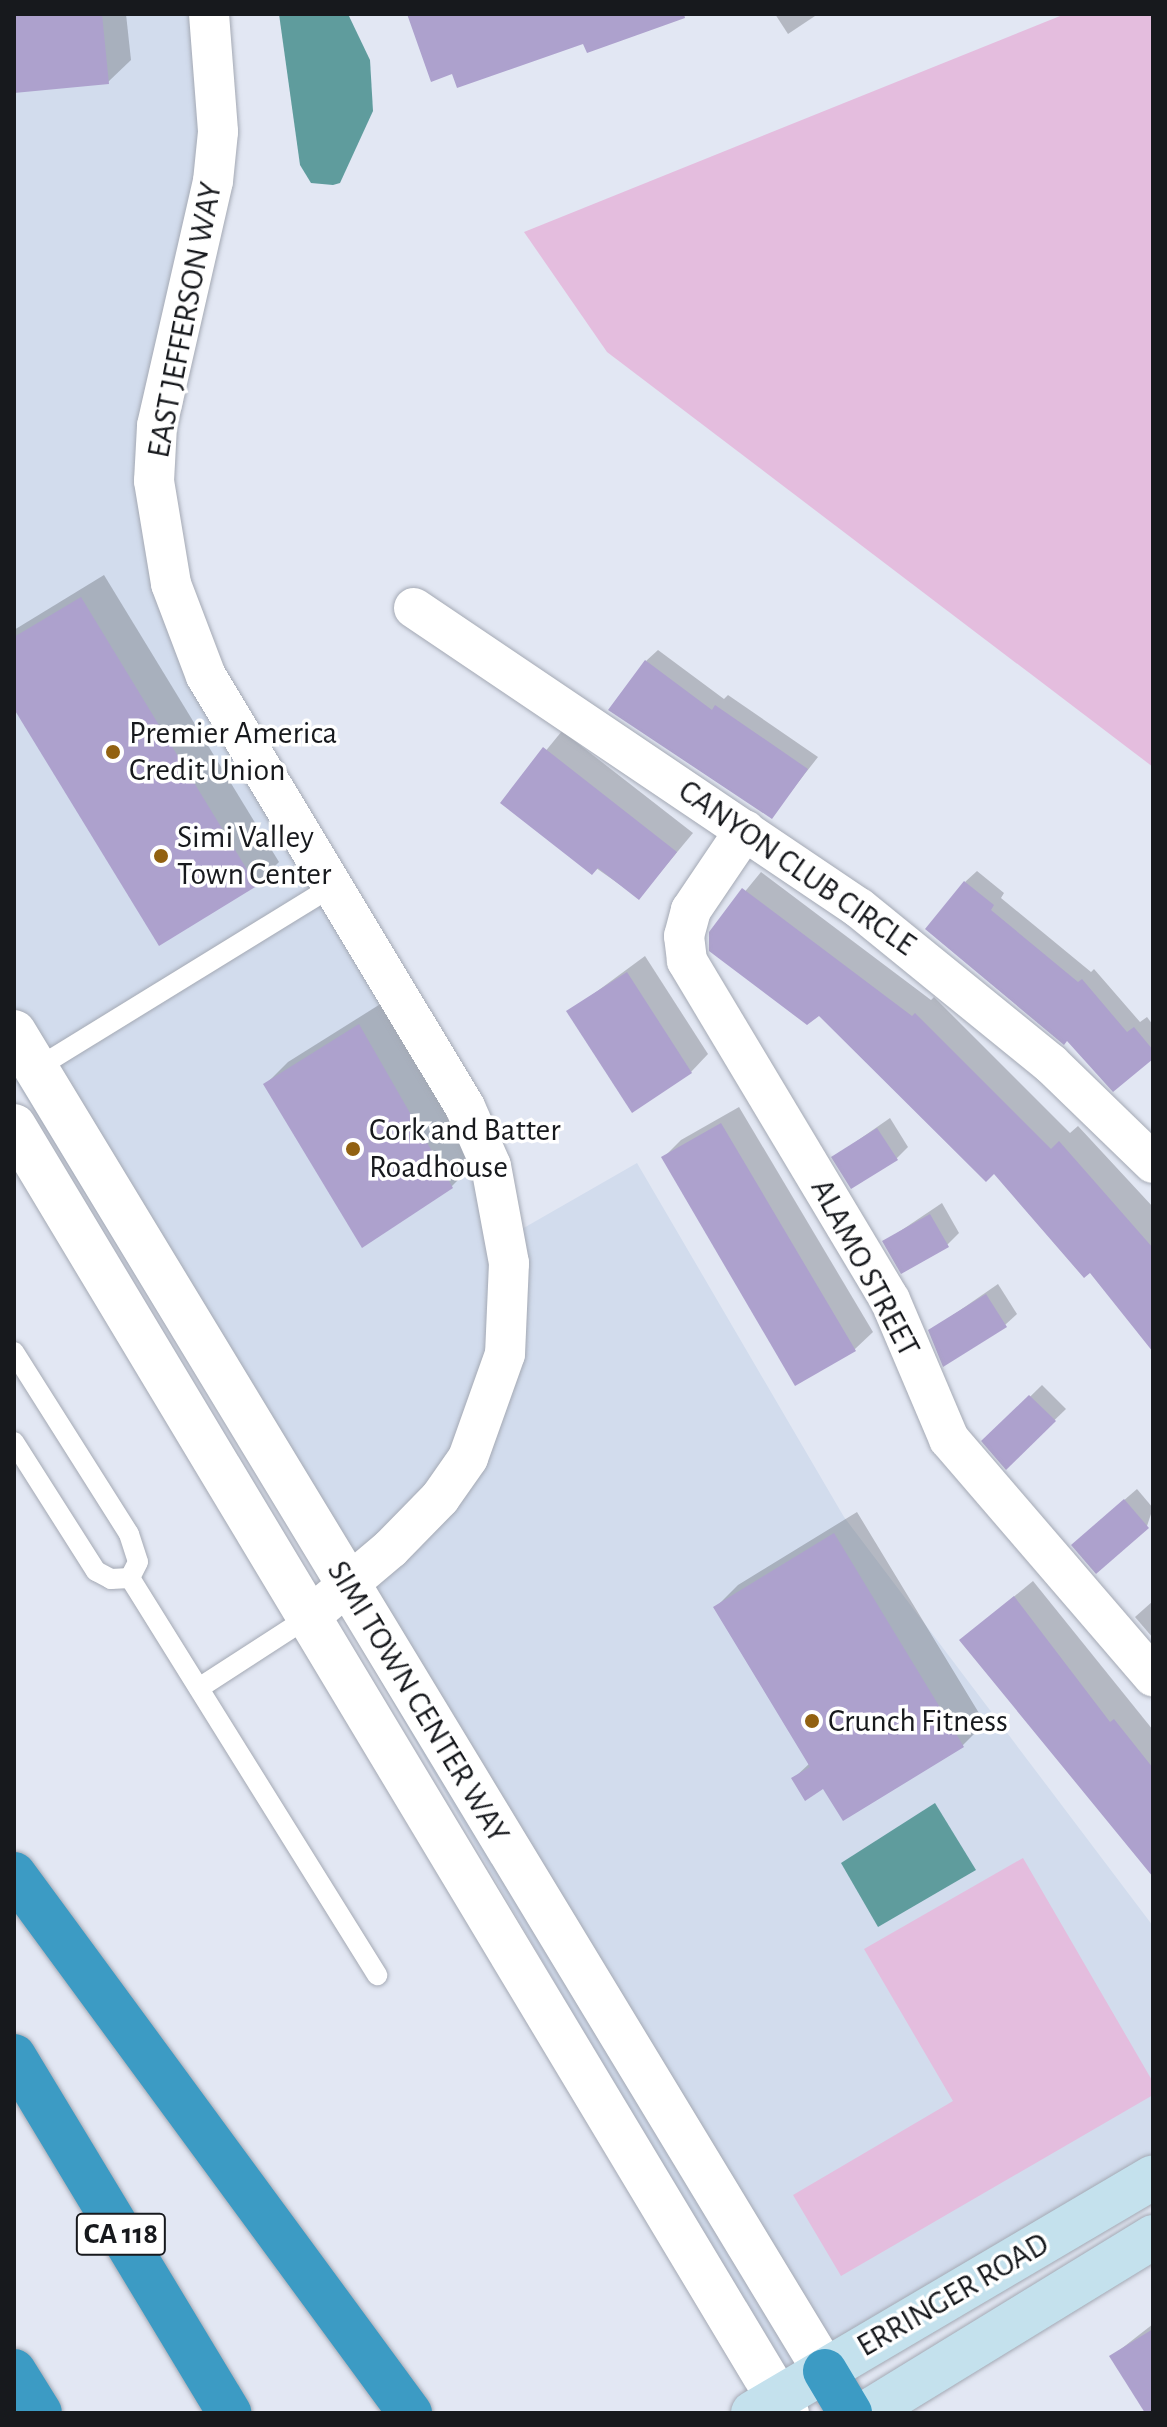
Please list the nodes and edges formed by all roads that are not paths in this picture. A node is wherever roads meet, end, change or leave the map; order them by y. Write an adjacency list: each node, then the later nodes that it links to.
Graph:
1 (209, 14): 4 (street, EAST JEFFERSON WAY)
2 (414, 608): 3 (street, CANYON CLUB CIRCLE)
3 (745, 830): 8 (street, CANYON CLUB CIRCLE); 14 (street, ALAMO STREET)
4 (333, 886): 6 (lane); 12 (street, EAST JEFFERSON WAY)
5 (14, 1032): 6 (street, SIMI TOWN CENTER WAY)
6 (26, 1076): 12 (street, SIMI TOWN CENTER WAY)
7 (14, 1126): 13 (street, SIMI TOWN CENTER WAY)
8 (1153, 1163)
9 (14, 1352): 11 (lane)
10 (14, 1442): 11 (lane)
11 (130, 1578): 15 (lane)
12 (348, 1588): 13 (street, EAST JEFFERSON WAY); 23 (street, SIMI TOWN CENTER WAY)
13 (312, 1615): 15 (lane); 24 (street, SIMI TOWN CENTER WAY)
14 (1153, 1676)
15 (199, 1688): 17 (lane)
16 (14, 1874): 28 (highway)
17 (377, 1975)
18 (14, 2056): 21 (highway, CA 118)
19 (1153, 2177): 23 (main road, ERRINGER ROAD)
20 (1153, 2237): 30 (main road, ERRINGER ROAD)
21 (154, 2288): 26 (highway, CA 118); 27 (highway)
22 (14, 2371): 25 (highway)
23 (825, 2371): 24 (main road, ERRINGER ROAD); 29 (highway)
24 (773, 2408)
25 (40, 2413)
26 (229, 2413)
27 (245, 2413)
28 (410, 2413)
29 (850, 2413)
30 (866, 2413)

